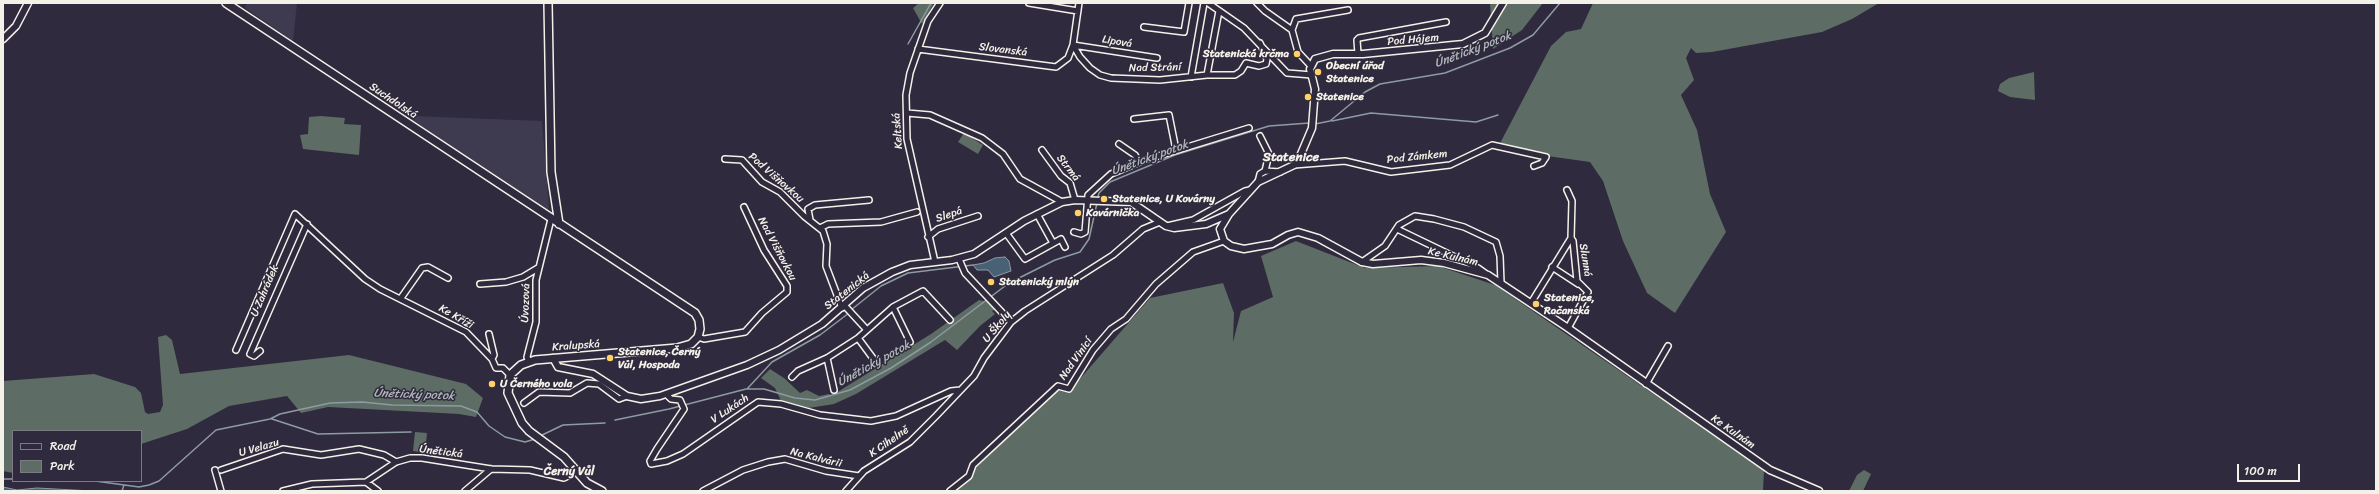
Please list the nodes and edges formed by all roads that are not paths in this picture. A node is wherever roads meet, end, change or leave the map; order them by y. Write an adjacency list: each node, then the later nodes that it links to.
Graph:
1 (28, 3): 20 (street)
2 (226, 3): 16 (main road, Suchdolská)
3 (233, 3): 16 (main road)
4 (548, 3): 59 (main road)
5 (940, 3): 23 (street, Keltská)
6 (1029, 3): 14 (street)
7 (1079, 3): 14 (street)
8 (1189, 3): 18 (street)
9 (1204, 3): 29 (street)
10 (1208, 3): 15 (street)
11 (1257, 3): 19 (street)
12 (1503, 3): 24 (street, Pod Hájem)
13 (1348, 10): 19 (street)
14 (1078, 11): 22 (street)
15 (1219, 11): 21 (street); 27 (street)
16 (249, 18): 55 (main road, Suchdolská)
17 (1446, 22): 24 (street)
18 (1144, 27)
19 (1292, 30): 26 (street)
20 (3, 38)
21 (1260, 43): 27 (street, Nad Strání); 28 (street)
22 (1073, 45): 23 (street, Slovanská); 25 (street, Lipová); 29 (street, Nad Strání)
23 (918, 49): 30 (street, Keltská)
24 (1358, 54): 26 (street, Pod Hájem)
25 (1157, 58)
26 (1311, 66): 28 (street)
27 (1207, 75): 29 (street, Nad Strání)
28 (1312, 75): 39 (street)
29 (1191, 77)
30 (907, 113): 49 (street); 67 (street, Keltská)
31 (1134, 119): 36 (street)
32 (1249, 128): 36 (street)
33 (1260, 136): 41 (street)
34 (1120, 144): 38 (street)
35 (1042, 150): 47 (street, Strmá)
36 (1176, 150): 38 (street)
37 (725, 159): 56 (street, Pod Višňovkou)
38 (1139, 162): 48 (street)
39 (1294, 165): 40 (street, Pod Zámkem); 42 (street)
40 (1534, 166)
41 (1265, 171): 42 (street); 43 (street)
42 (1281, 172): 43 (street)
43 (1258, 182): 44 (street)
44 (1250, 190): 53 (street); 61 (street)
45 (1567, 190): 68 (street, Slunná)
46 (869, 200): 56 (street, Pod Višňovkou)
47 (1075, 200): 48 (street, Statenická); 49 (street, Statenická)
48 (1090, 201): 57 (street, Statenická); 65 (street)
49 (1062, 202): 52 (street, Statenická)
50 (744, 207): 91 (street, Nad Višňovkou)
51 (917, 212): 62 (street)
52 (1037, 214): 66 (street, Statenická); 70 (street)
53 (1229, 214): 60 (street); 63 (street)
54 (978, 216): 67 (street, Slepá)
55 (549, 218): 59 (main road); 76 (street, Úvozová)
56 (810, 221): 62 (street, Pod Višňovkou)
57 (1160, 222): 61 (street, Statenická); 87 (street, U Školy)
58 (307, 224): 82 (street, Ke Kříži); 95 (street, Ke Kříži); 96 (street, U Zahrádek)
59 (558, 224): 91 (main road)
60 (1206, 224): 61 (street); 63 (street)
61 (1166, 226)
62 (820, 228): 84 (street)
63 (1220, 229): 69 (street)
64 (1397, 229): 73 (street); 77 (street); 79 (street)
65 (1074, 232)
66 (1006, 233): 70 (street); 74 (street, Statenická)
67 (928, 237): 72 (street, Keltská)
68 (1571, 238): 75 (street, Slunná); 81 (street, Slunná)
69 (1224, 241): 73 (street, Ke Kulnám); 122 (street, Nad Vinicí)
70 (1053, 243): 71 (street)
71 (1065, 247)
72 (935, 262): 74 (street, Statenická); 84 (street, Statenická)
73 (1362, 262): 77 (street, Ke Kulnám)
74 (961, 264): 87 (street)
75 (1552, 267): 81 (street, Slunná); 83 (street, Slunná)
76 (538, 268): 80 (street, Úvozová); 100 (street, Úvozová)
77 (1488, 275): 79 (street, Ke Kulnám)
78 (448, 278): 82 (street)
79 (1502, 283): 83 (street, Ke Kulnám)
80 (480, 284)
81 (1579, 284): 88 (street, Slunná)
82 (401, 298): 99 (street, Ke Kříži)
83 (1531, 303): 88 (street, Ke Kulnám)
84 (843, 306): 89 (street); 107 (street, Statenická)
85 (893, 307): 86 (street); 89 (street); 93 (street)
86 (950, 320)
87 (1011, 322): 106 (street, U Školy)
88 (1568, 328): 104 (street, Ke Kulnám)
89 (867, 330): 92 (street)
90 (489, 334): 99 (street)
91 (698, 338): 97 (main road, Kralupská)
92 (858, 338): 98 (street); 101 (street)
93 (910, 342)
94 (1668, 346): 104 (street)
95 (236, 350)
96 (260, 351)
97 (553, 358): 100 (main road, Kralupská); 108 (street, Statenická)
98 (826, 358): 103 (street); 105 (street)
99 (492, 359): 102 (street, Ke Kříži)
100 (529, 362): 102 (main road, Kralupská)
101 (878, 364)
102 (510, 375): 112 (main road)
103 (792, 377)
104 (1646, 384): 123 (street, Ke Kulnám)
105 (834, 390)
106 (960, 390): 107 (street, V Lukách); 113 (street, K Cihelně)
107 (666, 394): 108 (street, Statenická)
108 (627, 396): 109 (street)
109 (524, 403)
110 (396, 462): 111 (street, Únětická); 114 (street, Únětická); 115 (street, U Velazu)
111 (491, 469): 112 (street, Únětická); 118 (street)
112 (576, 472): 119 (main road)
113 (859, 476): 120 (street, Na Kalvárii); 121 (street, K Cihelně)
114 (366, 482): 116 (street); 117 (street)
115 (221, 491)
116 (283, 491)
117 (378, 491)
118 (465, 491)
119 (602, 491)
120 (703, 491)
121 (846, 491)
122 (950, 491)
123 (1819, 491)

